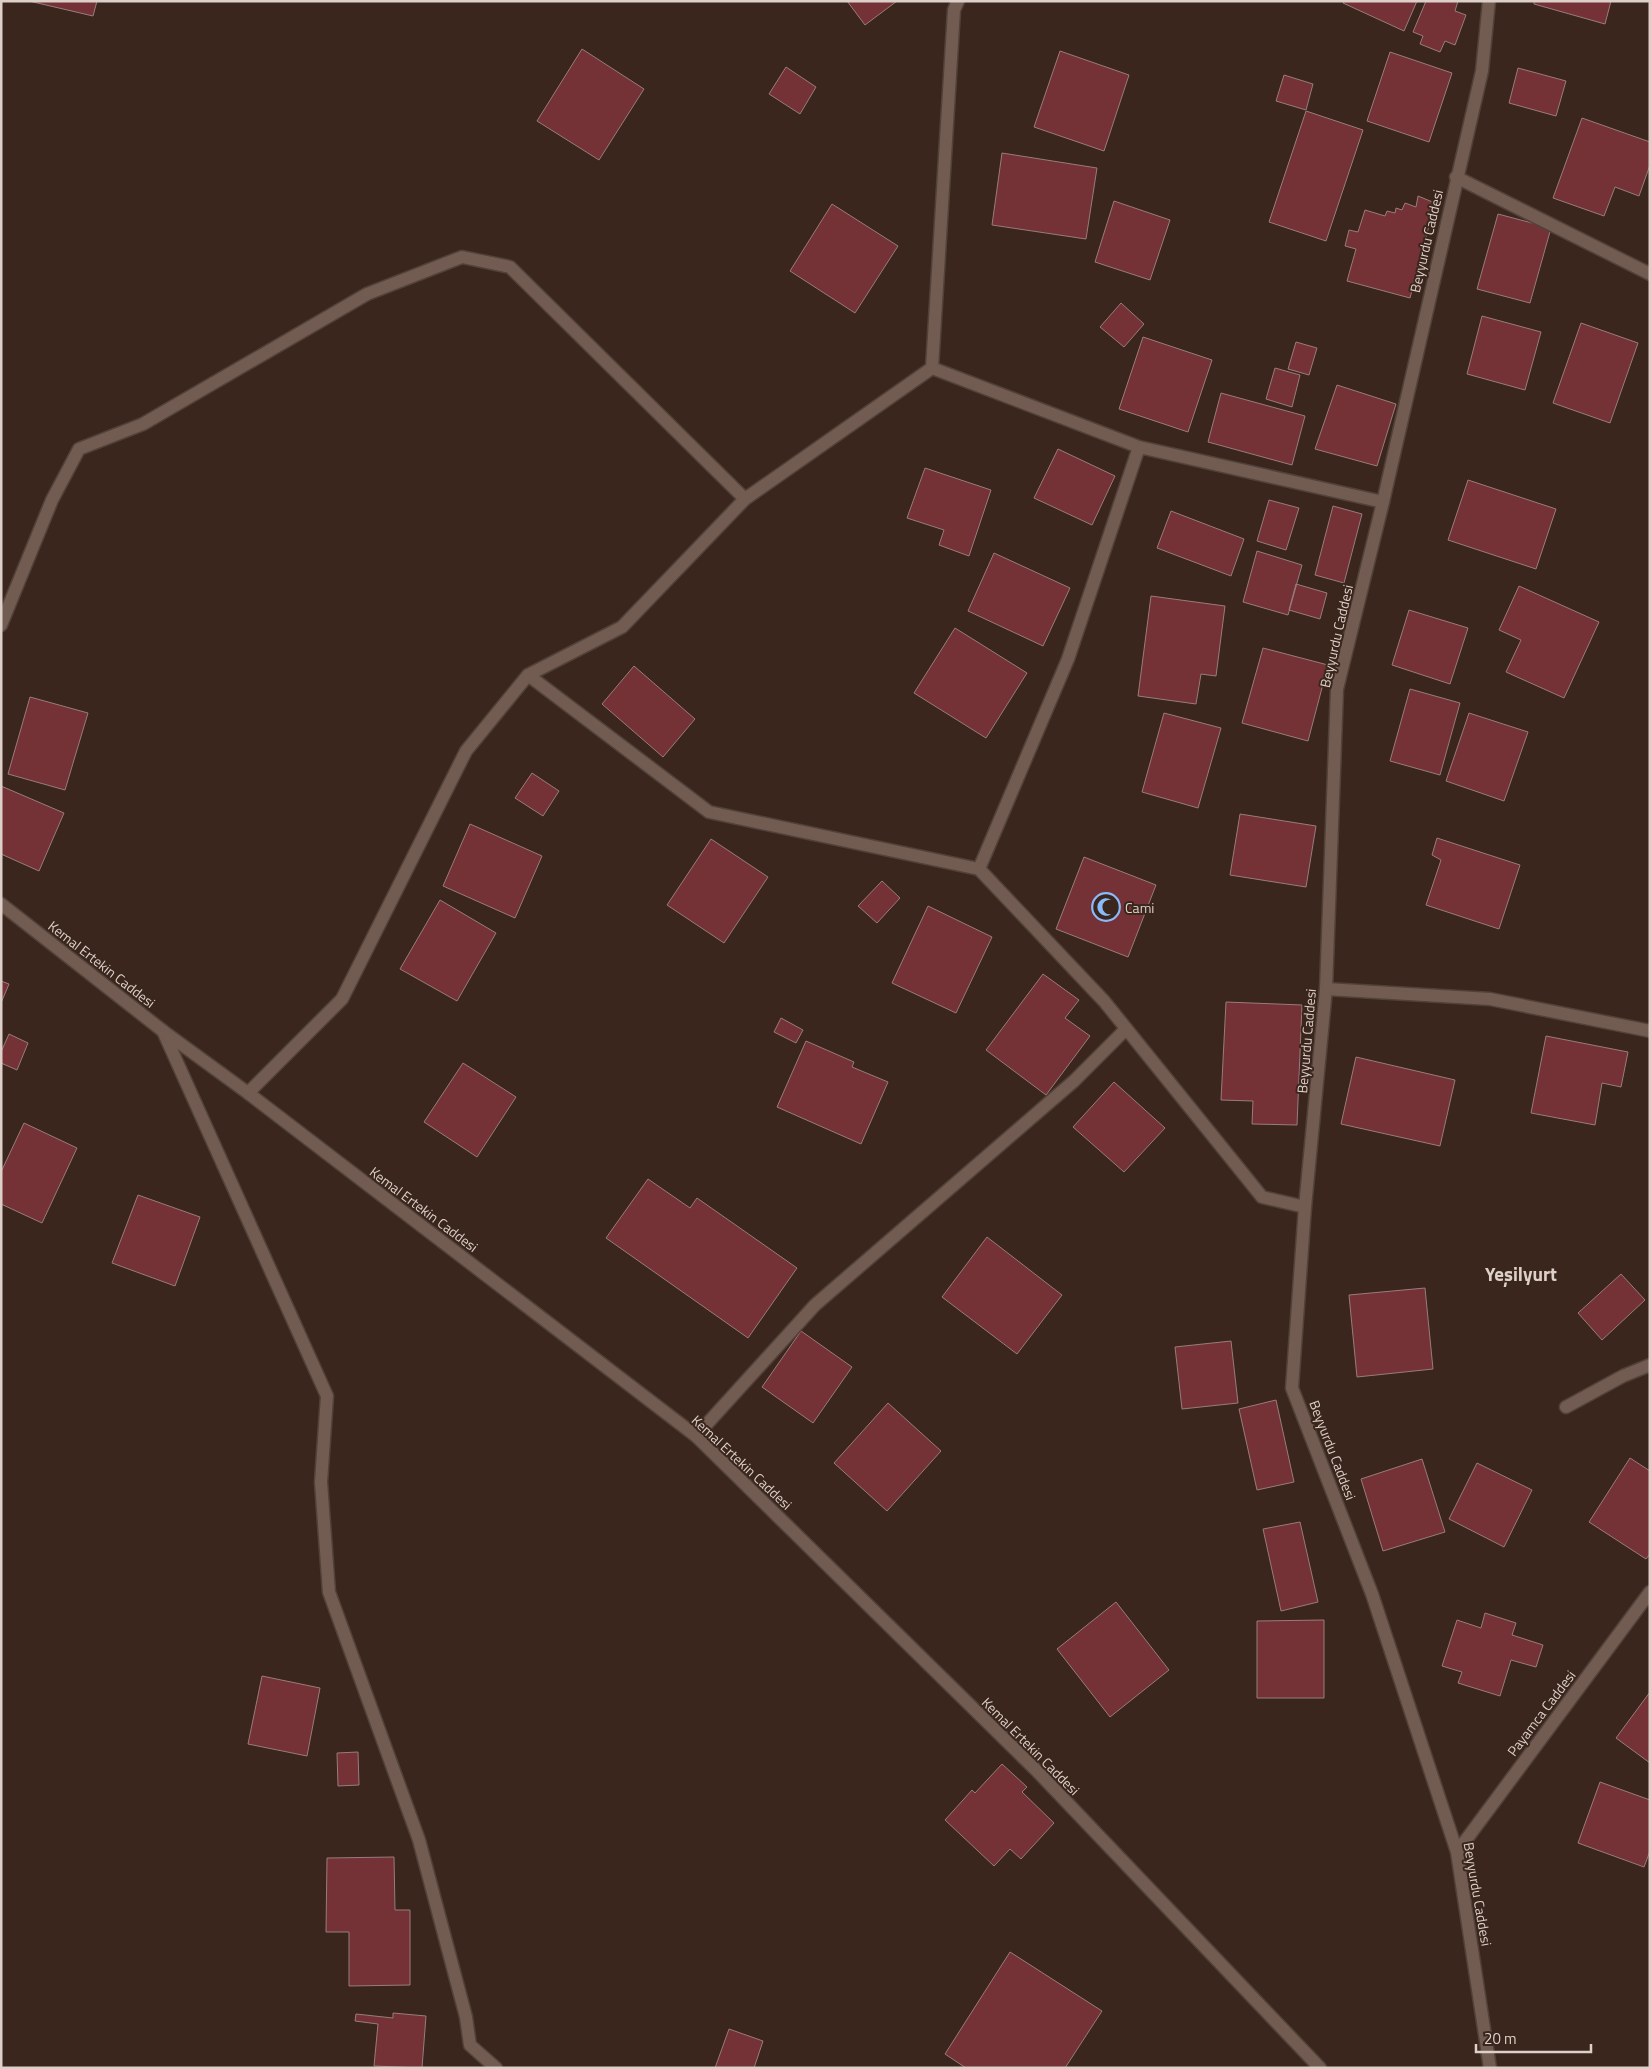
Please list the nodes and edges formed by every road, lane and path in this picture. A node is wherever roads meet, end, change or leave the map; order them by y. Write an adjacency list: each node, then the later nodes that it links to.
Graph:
1 (958, 1): 5 (street)
2 (1489, 1): 3 (street, Beyyurdu Caddesi)
3 (1456, 177): 4 (street); 8 (street, Beyyurdu Caddesi)
4 (1650, 274)
5 (932, 368): 6 (street); 7 (street)
6 (1139, 447): 8 (street); 11 (street)
7 (745, 499): 9 (street); 10 (street)
8 (1383, 502): 13 (street, Beyyurdu Caddesi)
9 (1, 625)
10 (528, 674): 11 (street); 17 (street)
11 (978, 868): 14 (street)
12 (1, 904): 15 (street, Kemal Ertekin Caddesi)
13 (1326, 989): 16 (street); 18 (street, Beyyurdu Caddesi)
14 (1126, 1029): 18 (street); 21 (street)
15 (163, 1031): 17 (street, Kemal Ertekin Caddesi); 24 (street)
16 (1650, 1031)
17 (248, 1093): 21 (street, Kemal Ertekin Caddesi)
18 (1305, 1207): 23 (street, Beyyurdu Caddesi)
19 (1650, 1365): 20 (street)
20 (1566, 1407)
21 (696, 1436): 25 (street, Kemal Ertekin Caddesi)
22 (1650, 1592): 23 (street, Payamca Caddesi)
23 (1457, 1852): 26 (street, Beyyurdu Caddesi)
24 (496, 2068)
25 (1320, 2068)
26 (1490, 2068)

